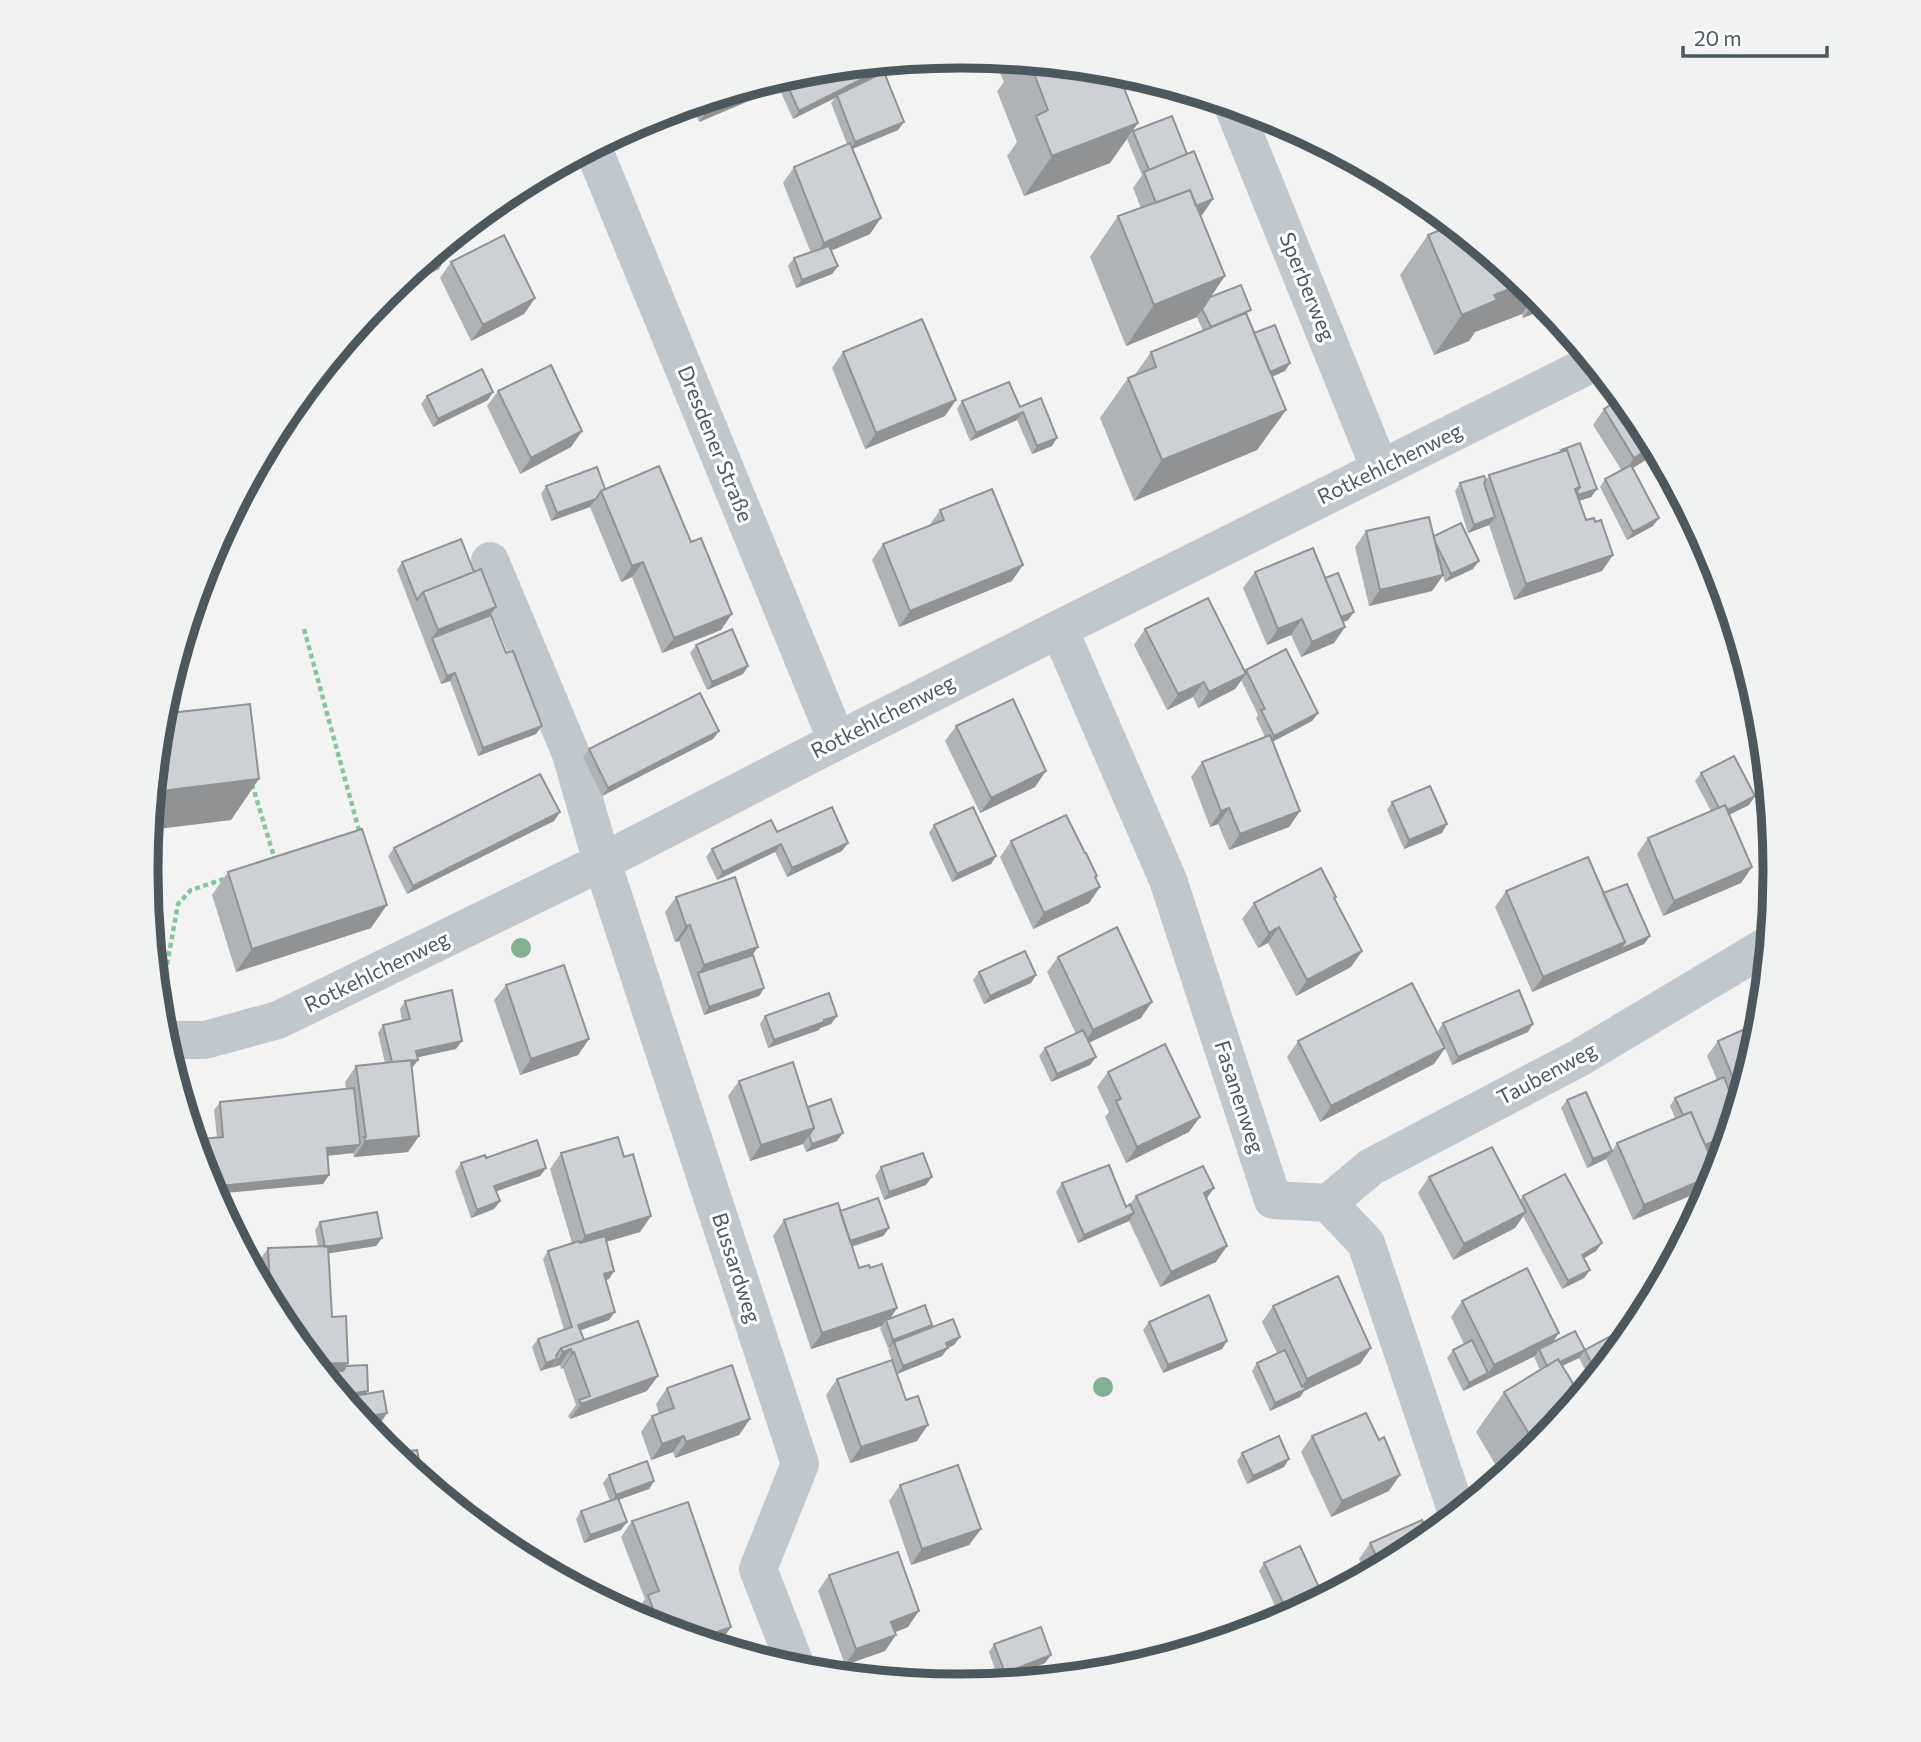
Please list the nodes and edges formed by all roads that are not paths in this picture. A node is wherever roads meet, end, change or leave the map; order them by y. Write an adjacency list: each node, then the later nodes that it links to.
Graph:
1 (1238, 118): 4 (street, Sperberweg)
2 (596, 156): 7 (street, Dresdener Straße)
3 (1585, 367): 4 (street, Rotkehlchenweg)
4 (1380, 469): 6 (street, Rotkehlchenweg)
5 (491, 561): 8 (street, Bussardweg)
6 (1059, 629): 7 (street, Rotkehlchenweg); 11 (street, Fasanenweg)
7 (837, 741): 8 (street, Rotkehlchenweg)
8 (602, 862): 10 (street, Rotkehlchenweg); 13 (street, Bussardweg)
9 (1759, 950): 11 (street, Taubenweg)
10 (176, 1040)
11 (1328, 1203): 12 (street)
12 (1454, 1504)
13 (792, 1655)

